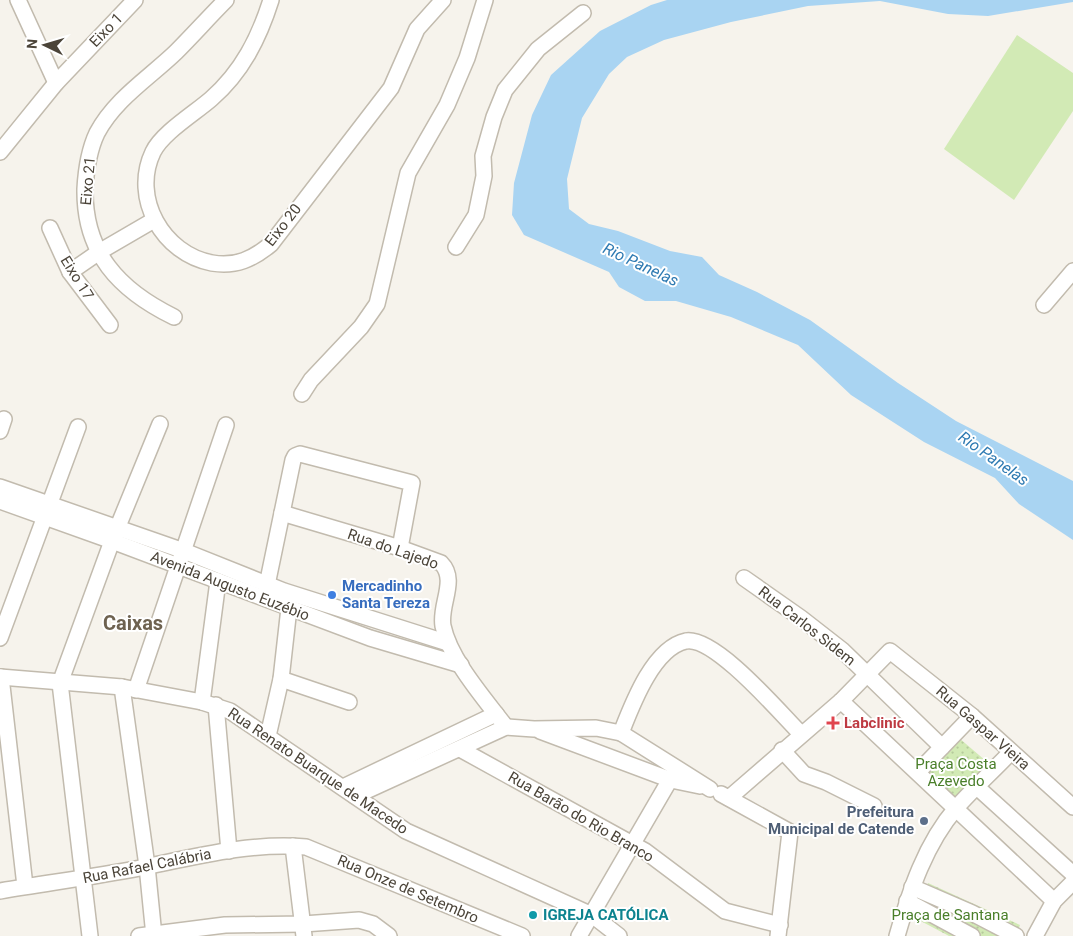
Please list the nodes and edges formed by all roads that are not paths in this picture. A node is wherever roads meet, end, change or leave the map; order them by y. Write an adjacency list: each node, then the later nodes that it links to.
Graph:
1 (18, 0): 8 (street)
2 (135, 0): 8 (street, Eixo 1)
3 (226, 0): 13 (street, Eixo 21)
4 (271, 0): 10 (street, Eixo 20)
5 (443, 0): 10 (street, Eixo 20)
6 (485, 0): 19 (street)
7 (584, 13): 12 (street)
8 (56, 83): 9 (street, Eixo 1)
9 (0, 152)
10 (154, 220): 13 (street)
11 (50, 228): 15 (street, Eixo 17)
12 (456, 247)
13 (99, 252): 15 (street); 17 (street, Eixo 21)
14 (1073, 271): 16 (street)
15 (70, 272): 18 (street, Eixo 17)
16 (1044, 305)
17 (174, 317)
18 (110, 325)
19 (302, 394)
20 (160, 424): 27 (street)
21 (226, 425): 29 (street)
22 (78, 427): 25 (street)
23 (0, 487): 25 (street, Avenida Augusto Euzébio)
24 (0, 502): 25 (street, Avenida Augusto Euzébio)
25 (47, 511): 27 (street, Avenida Augusto Euzébio); 35 (street)
26 (282, 513): 28 (street, Rua do Lajedo); 28 (street); 33 (street)
27 (115, 534): 29 (street, Avenida Augusto Euzébio); 30 (street, Avenida Augusto Euzébio); 41 (street)
28 (400, 548): 36 (street, Rua do Lajedo)
29 (184, 551): 30 (street); 33 (street, Avenida Augusto Euzébio)
30 (178, 567): 32 (street, Avenida Augusto Euzébio); 42 (street)
31 (744, 578): 38 (street, Rua Carlos Sidem)
32 (218, 581): 34 (street, Avenida Augusto Euzébio); 45 (street)
33 (268, 585): 36 (street, Avenida Augusto Euzébio)
34 (289, 608): 37 (street, Avenida Augusto Euzébio); 40 (street)
35 (0, 638)
36 (448, 642): 37 (street, Rua do Lajedo)
37 (461, 665): 46 (street, Rua do Lajedo)
38 (868, 674): 43 (street); 47 (street, Rua Gaspar Vieira); 53 (street, Rua Carlos Sidem)
39 (0, 677): 41 (street, Rua Renato Buarque de Macedo); 72 (street)
40 (281, 679): 44 (street); 52 (street)
41 (60, 683): 42 (street, Rua Renato Buarque de Macedo); 70 (street)
42 (129, 689): 45 (street, Rua Renato Buarque de Macedo); 68 (street)
43 (841, 701): 51 (street); 57 (street)
44 (349, 702)
45 (209, 704): 52 (street, Rua Renato Buarque de Macedo); 67 (street)
46 (496, 714): 48 (street, Rua do Lajedo); 60 (street)
47 (972, 716): 53 (street); 56 (street, Rua Gaspar Vieira)
48 (506, 727): 49 (street); 54 (street)
49 (534, 729): 50 (street); 58 (street)
50 (622, 733): 51 (street); 58 (street)
51 (800, 734): 55 (street)
52 (268, 736): 60 (street, Rua Renato Buarque de Macedo)
53 (942, 747): 57 (street)
54 (460, 749): 60 (street); 65 (street, Rua Barão do Rio Branco)
55 (782, 750): 61 (street); 62 (street)
56 (1011, 752): 59 (street); 63 (street, Rua Gaspar Vieira)
57 (918, 772): 64 (street)
58 (674, 774): 61 (street); 65 (street)
59 (977, 788): 64 (street); 69 (street)
60 (349, 791): 76 (street, Rua Renato Buarque de Macedo)
61 (729, 798): 79 (street)
62 (874, 806)
63 (1073, 807)
64 (956, 808): 73 (street); 75 (street)
65 (633, 844): 76 (street); 79 (street, Rua Barão do Rio Branco)
66 (293, 846): 67 (street, Rua Rafael Calábria); 78 (street); 83 (street, Rua Onze de Setembro)
67 (230, 851): 68 (street, Rua Rafael Calábria)
68 (147, 866): 70 (street, Rua Rafael Calábria); 80 (street)
69 (1073, 874)
70 (82, 879): 72 (street, Rua Rafael Calábria); 81 (street)
71 (1073, 882): 75 (street)
72 (26, 886): 74 (street, Rua Rafael Calábria)
73 (912, 889): 86 (street); 87 (street); 88 (street)
74 (0, 891)
75 (1054, 901): 89 (street)
76 (592, 915): 84 (street); 85 (street, Rua Renato Buarque de Macedo)
77 (226, 930): 78 (street); 80 (street)
78 (304, 930): 82 (street)
79 (779, 930)
80 (149, 935)
81 (90, 936)
82 (389, 936)
83 (522, 936)
84 (579, 936)
85 (618, 936)
86 (897, 936)
87 (972, 936)
88 (1016, 936)
89 (1035, 936)

